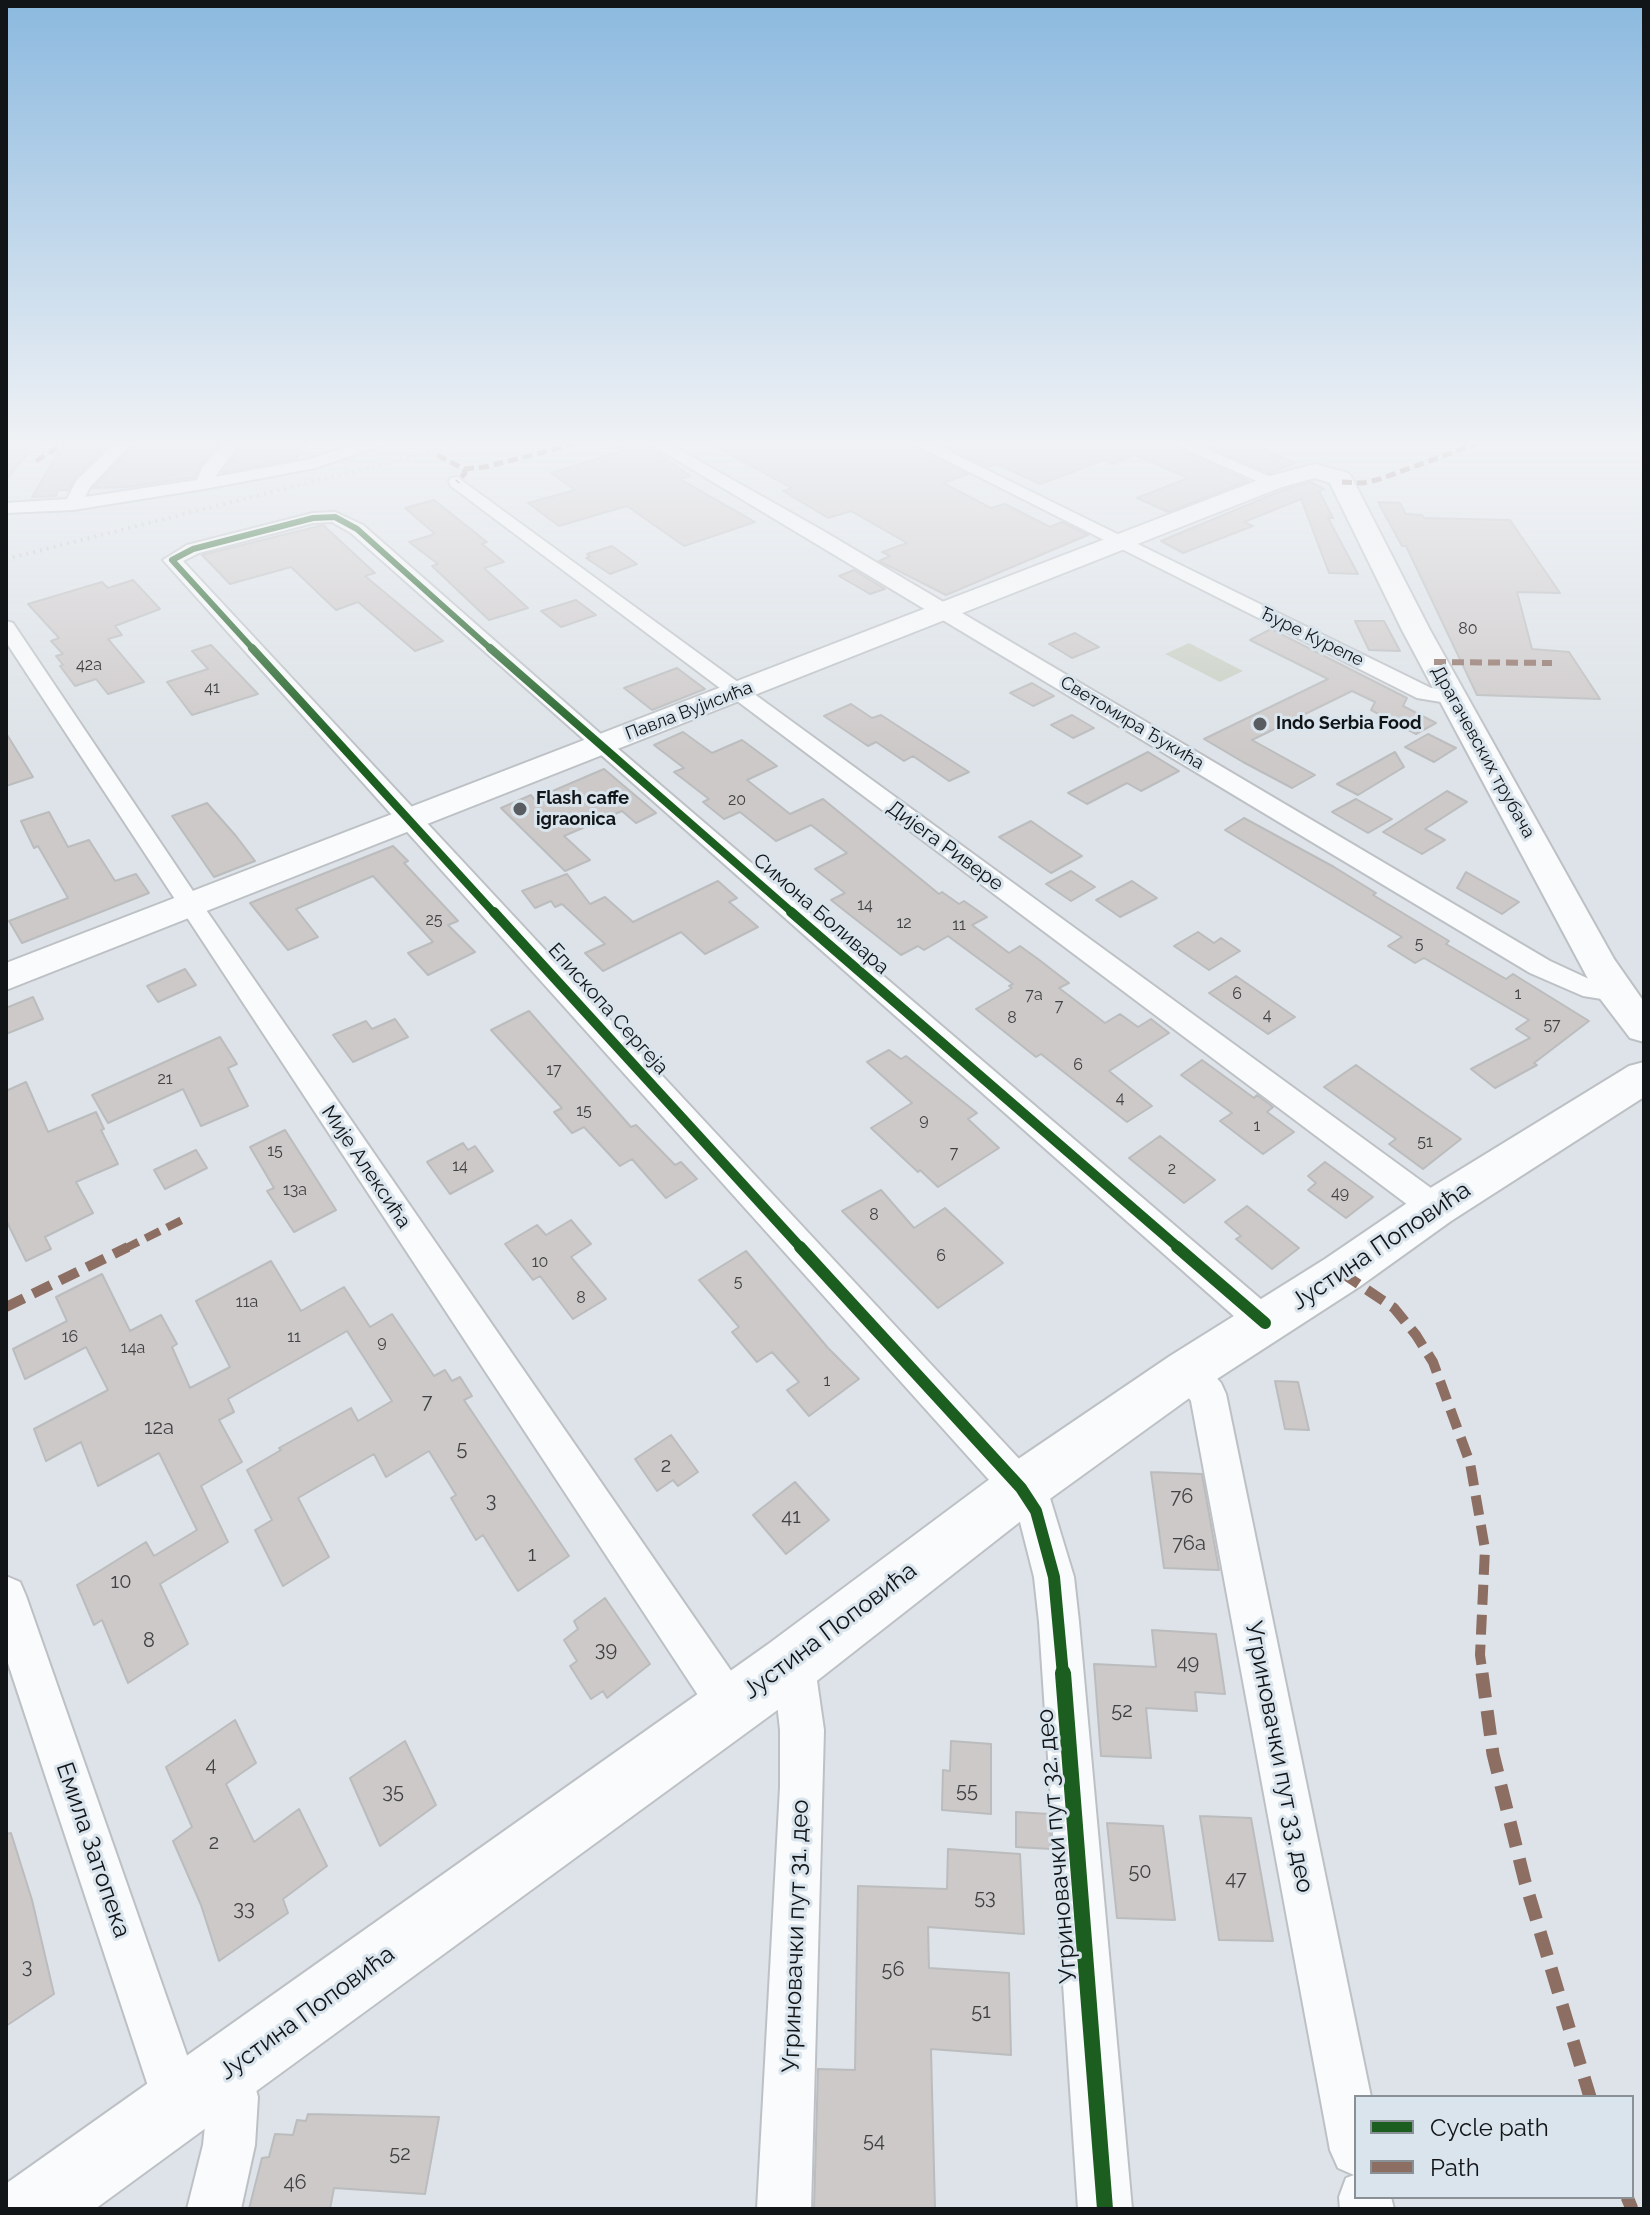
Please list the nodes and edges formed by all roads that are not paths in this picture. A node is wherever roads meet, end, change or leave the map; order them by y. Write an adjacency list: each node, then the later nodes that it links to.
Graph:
1 (220, 544): 8 (street, Симона Боливара)
2 (374, 544): 13 (street, Симона Боливара)
3 (540, 544): 11 (street, Дијега Ривере)
4 (829, 544): 9 (street, Светомира Ђукића)
5 (1119, 544): 9 (street, Павла Вујисића)
6 (1125, 544): 12 (street, Ђуре Курепе)
7 (1374, 544): 12 (street, Драгачевских трубача)
8 (176, 556): 14 (street, Епископа Сергеја)
9 (946, 613): 11 (street, Павла Вујисића); 17 (street, Светомира Ђукића)
10 (6, 627): 15 (street, Мије Алексића)
11 (737, 692): 13 (street, Павла Вујисића); 20 (street, Дијега Ривере)
12 (1453, 698): 17 (street, Драгачевских трубача)
13 (600, 746): 14 (street, Павла Вујисића); 21 (street, Симона Боливара)
14 (411, 820): 15 (street, Павла Вујисића); 23 (street, Епископа Сергеја)
15 (190, 905): 16 (street, Павла Вујисића); 26 (street, Мије Алексића)
16 (6, 977)
17 (1614, 992): 18 (street, Драгачевских трубача)
18 (1644, 1028)
19 (1644, 1077): 20 (street, Јустина Поповића)
20 (1435, 1208): 21 (street, Јустина Поповића)
21 (1265, 1323): 22 (street, Јустина Поповића)
22 (1188, 1371): 23 (street, Јустина Поповића); 28 (street, Угриновачки пут 33. део)
23 (1021, 1488): 25 (street, Јустина Поповића); 32 (street, Угриновачки пут 32. део)
24 (6, 1596): 27 (street, Емила Затопека)
25 (788, 1666): 26 (street, Јустина Поповића); 31 (street, Угриновачки пут 31. део)
26 (730, 1706): 27 (street, Јустина Поповића)
27 (204, 2087): 29 (street, Јустина Поповића); 30 (street, Емила Затопека)
28 (1354, 2140)
29 (33, 2209)
30 (214, 2209)
31 (784, 2209)
32 (1105, 2209)

